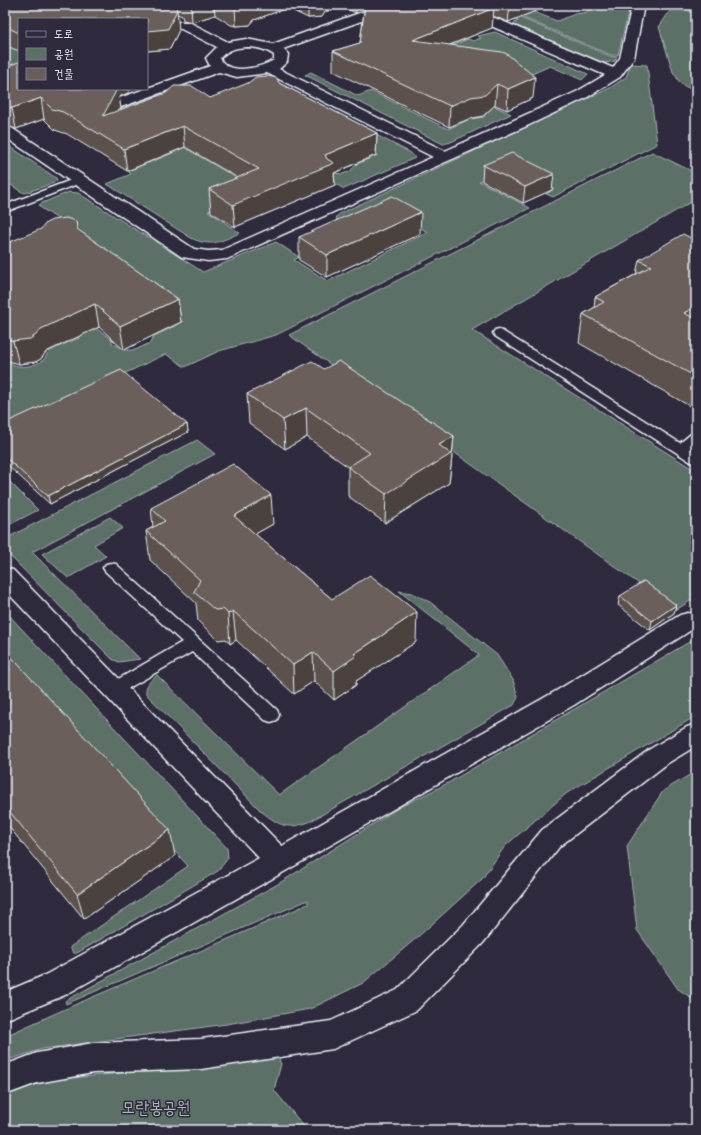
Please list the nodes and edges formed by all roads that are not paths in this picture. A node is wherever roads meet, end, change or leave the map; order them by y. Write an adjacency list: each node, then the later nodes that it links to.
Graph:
1 (453, 5): 9 (street)
2 (638, 5): 9 (street)
3 (366, 15): 6 (street)
4 (184, 25): 5 (street)
5 (227, 47): 6 (street); 7 (street)
6 (274, 48): 8 (street)
7 (221, 68): 8 (street); 10 (street)
8 (269, 69): 12 (street)
9 (615, 74): 12 (street)
10 (116, 104)
11 (5, 130): 13 (street)
12 (445, 157): 13 (street)
13 (80, 180): 14 (lane)
14 (5, 209)
15 (499, 334): 17 (lane)
16 (696, 437): 17 (lane)
17 (681, 449): 18 (lane)
18 (696, 459)
19 (110, 568): 22 (lane)
20 (5, 576): 23 (street)
21 (692, 618): 26 (street)
22 (194, 643): 23 (lane); 24 (lane)
23 (114, 689): 26 (street)
24 (271, 714)
25 (696, 734): 28 (street)
26 (279, 861): 27 (street)
27 (5, 1006)
28 (5, 1080)

